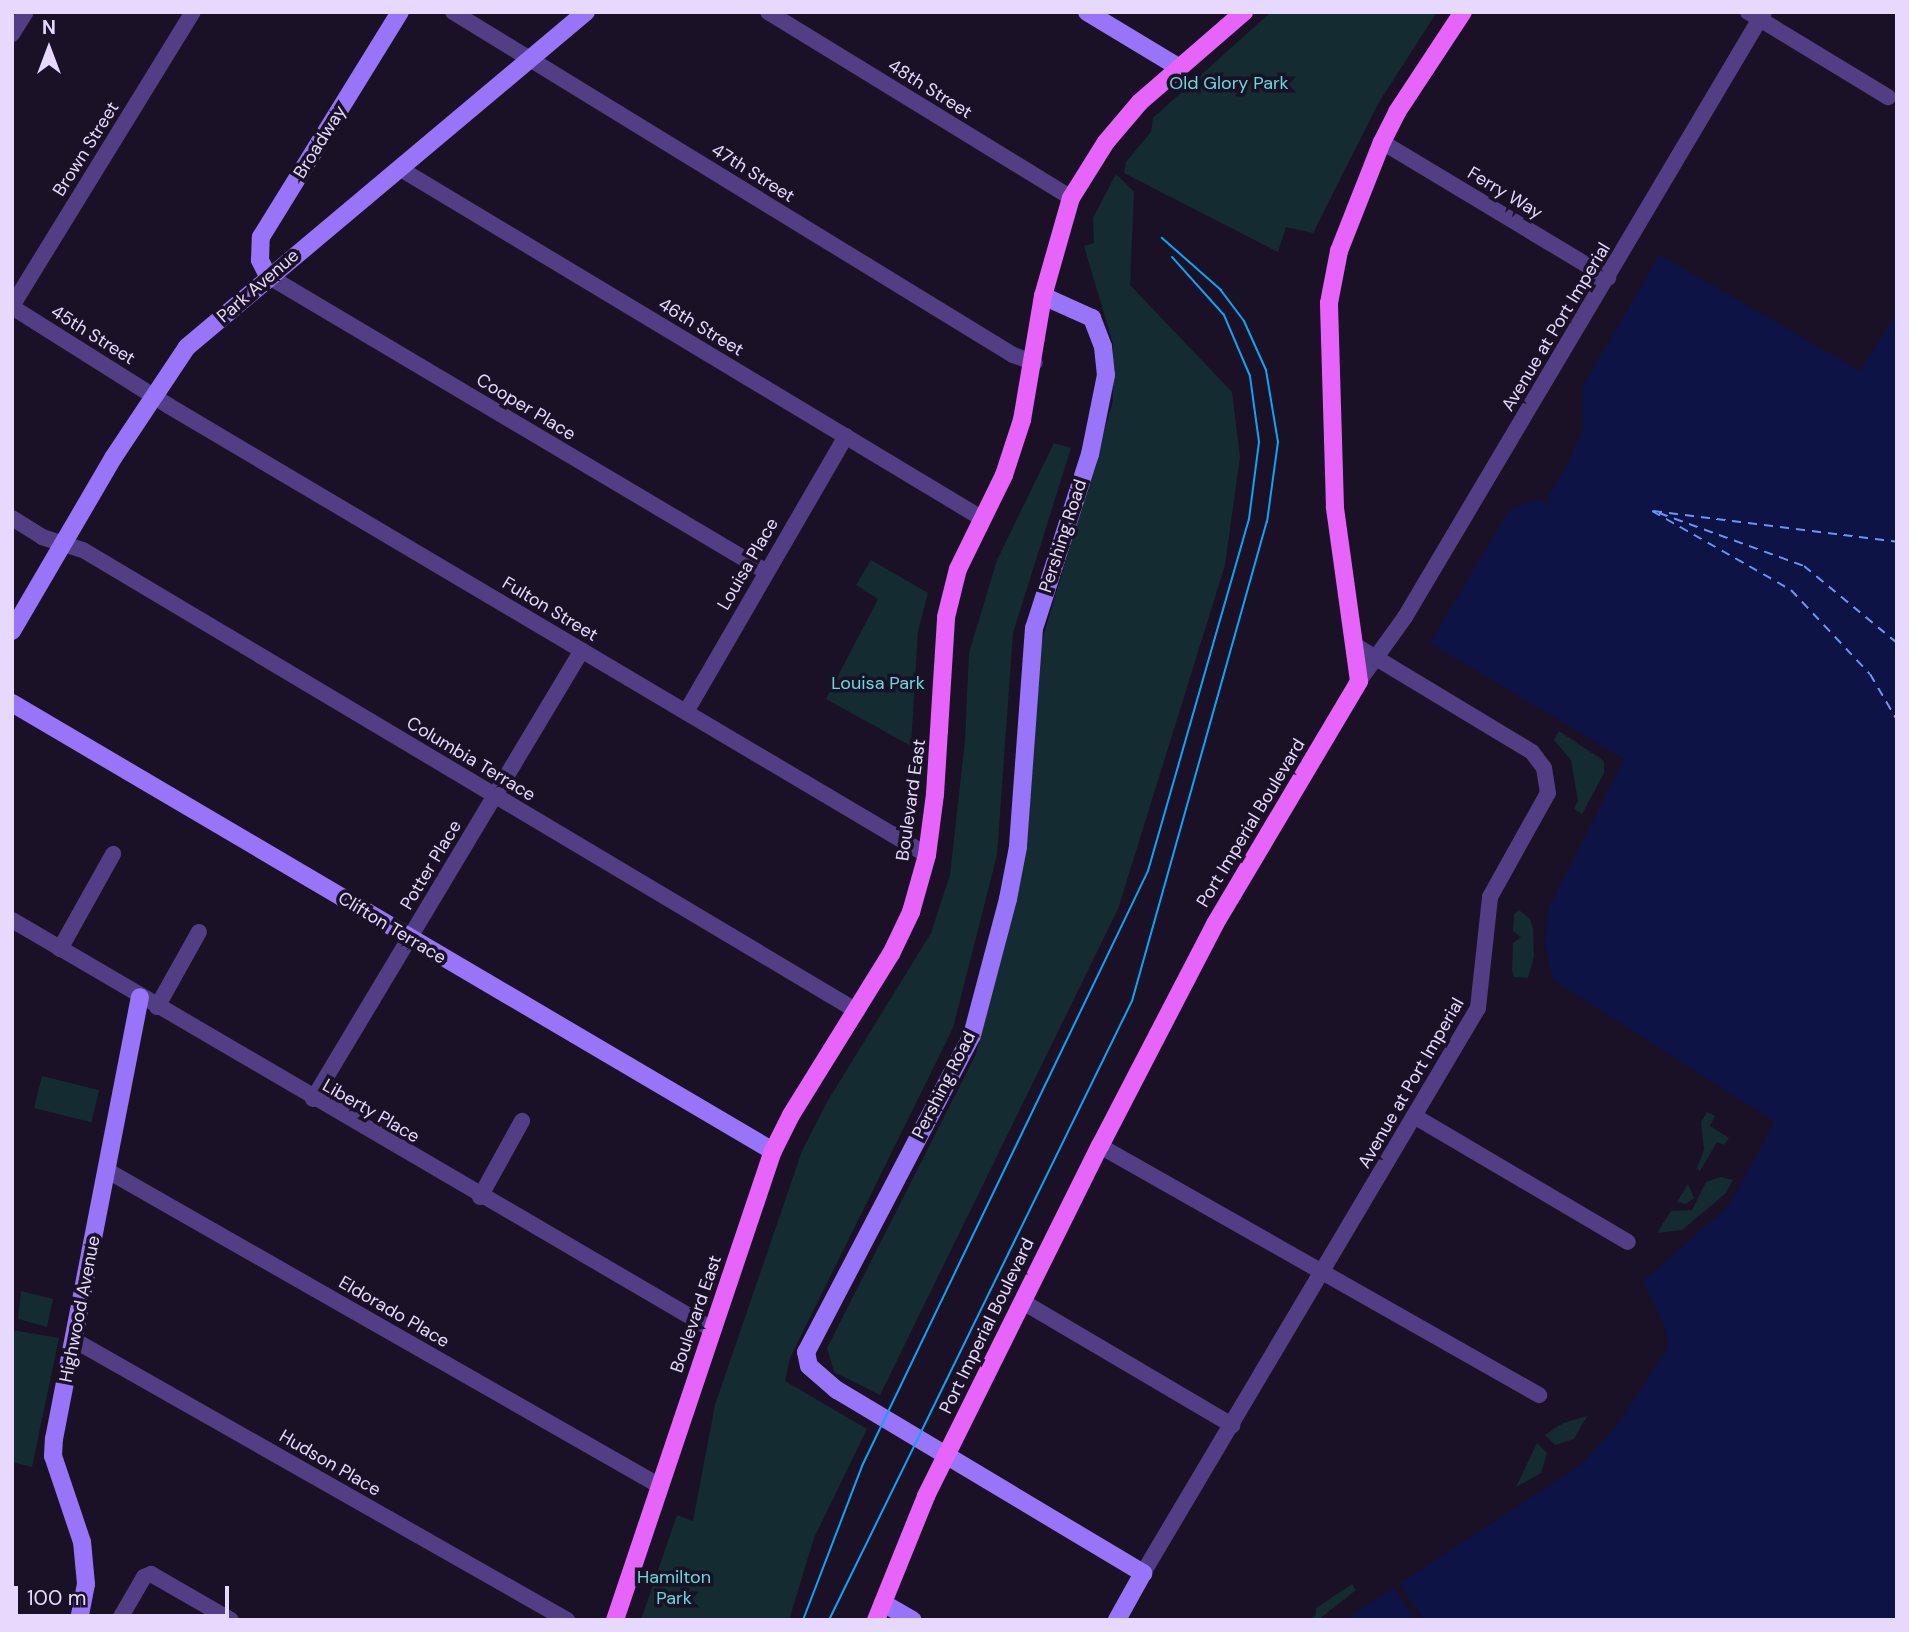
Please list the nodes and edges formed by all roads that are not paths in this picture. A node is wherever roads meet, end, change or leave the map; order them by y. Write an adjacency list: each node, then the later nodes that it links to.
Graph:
1 (26, 12): 11 (street)
2 (193, 12): 21 (street, Brown Street)
3 (400, 12): 18 (street, Broadway)
4 (453, 12): 12 (street, 47th Street)
5 (586, 12): 12 (street, Park Avenue)
6 (768, 12): 17 (street, 48th Street)
7 (1087, 12): 13 (street)
8 (1244, 12): 13 (main road, Boulevard East)
9 (1463, 12): 15 (main road)
10 (1758, 15): 14 (street); 19 (street, Avenue at Port Imperial)
11 (12, 34)
12 (529, 59): 16 (street, Park Avenue); 22 (street, 47th Street)
13 (1178, 67): 17 (main road, Boulevard East)
14 (1888, 97)
15 (1382, 142): 19 (street, Ferry Way); 30 (main road)
16 (399, 168): 18 (street, Park Avenue); 24 (street, 46th Street)
17 (1071, 198): 20 (main road, Boulevard East)
18 (268, 276): 23 (street, Park Avenue); 28 (street, Cooper Place)
19 (1608, 278): 32 (street, Avenue at Port Imperial)
20 (1043, 296): 22 (main road, Boulevard East); 61 (street, Pershing Road)
21 (12, 307): 23 (street, 45th Street)
22 (1035, 363): 26 (main road, Boulevard East)
23 (153, 396): 27 (street, Park Avenue); 31 (street, Fulton Street)
24 (846, 436): 26 (street, 46th Street); 28 (street, Louisa Place)
25 (12, 518): 27 (street, Columbia Terrace)
26 (984, 519): 38 (main road, Boulevard East)
27 (63, 544): 29 (street, Park Avenue); 36 (street, Columbia Terrace)
28 (765, 571): 35 (street, Louisa Place)
29 (12, 631)
30 (1356, 646): 32 (street); 33 (main road)
31 (582, 650): 35 (street, Fulton Street); 36 (street, Potter Place)
32 (1376, 658): 33 (street, Avenue at Port Imperial); 47 (street, Avenue at Port Imperial)
33 (1359, 681): 49 (main road, Port Imperial Boulevard)
34 (12, 703): 41 (street, Clifton Terrace)
35 (686, 712): 38 (street, Fulton Street)
36 (495, 795): 41 (street, Potter Place); 45 (street, Columbia Terrace)
37 (113, 854): 42 (street)
38 (927, 855): 45 (main road, Boulevard East)
39 (12, 920): 42 (street, Liberty Place)
40 (199, 932): 44 (street)
41 (410, 938): 46 (street, Potter Place); 50 (street, Clifton Terrace)
42 (60, 949): 43 (street, Liberty Place)
43 (140, 997): 44 (street, Liberty Place); 51 (street, Highwood Avenue)
44 (157, 1007): 46 (street, Liberty Place)
45 (857, 1011): 50 (main road, Boulevard East)
46 (313, 1099): 52 (street, Liberty Place)
47 (1413, 1116): 53 (street); 54 (street, Avenue at Port Imperial)
48 (522, 1121): 52 (street)
49 (1100, 1146): 54 (street); 55 (main road, Port Imperial Boulevard)
50 (774, 1151): 56 (main road, Boulevard East)
51 (108, 1171): 57 (street, Highwood Avenue); 60 (street, Eldorado Place)
52 (480, 1197): 56 (street, Liberty Place)
53 (1628, 1242)
54 (1322, 1272): 58 (street); 59 (street, Avenue at Port Imperial)
55 (1023, 1302): 59 (street); 62 (main road, Port Imperial Boulevard)
56 (713, 1330): 60 (main road, Boulevard East)
57 (74, 1340): 63 (street, Highwood Avenue); 66 (street, Hudson Place)
58 (1539, 1395)
59 (1232, 1425): 61 (street, Avenue at Port Imperial)
60 (660, 1486): 67 (main road, Boulevard East)
61 (1143, 1573): 69 (street)
62 (880, 1611): 68 (street)
63 (79, 1620)
64 (119, 1620): 65 (street)
65 (231, 1620)
66 (566, 1620)
67 (615, 1620)
68 (912, 1620)
69 (1117, 1620)

